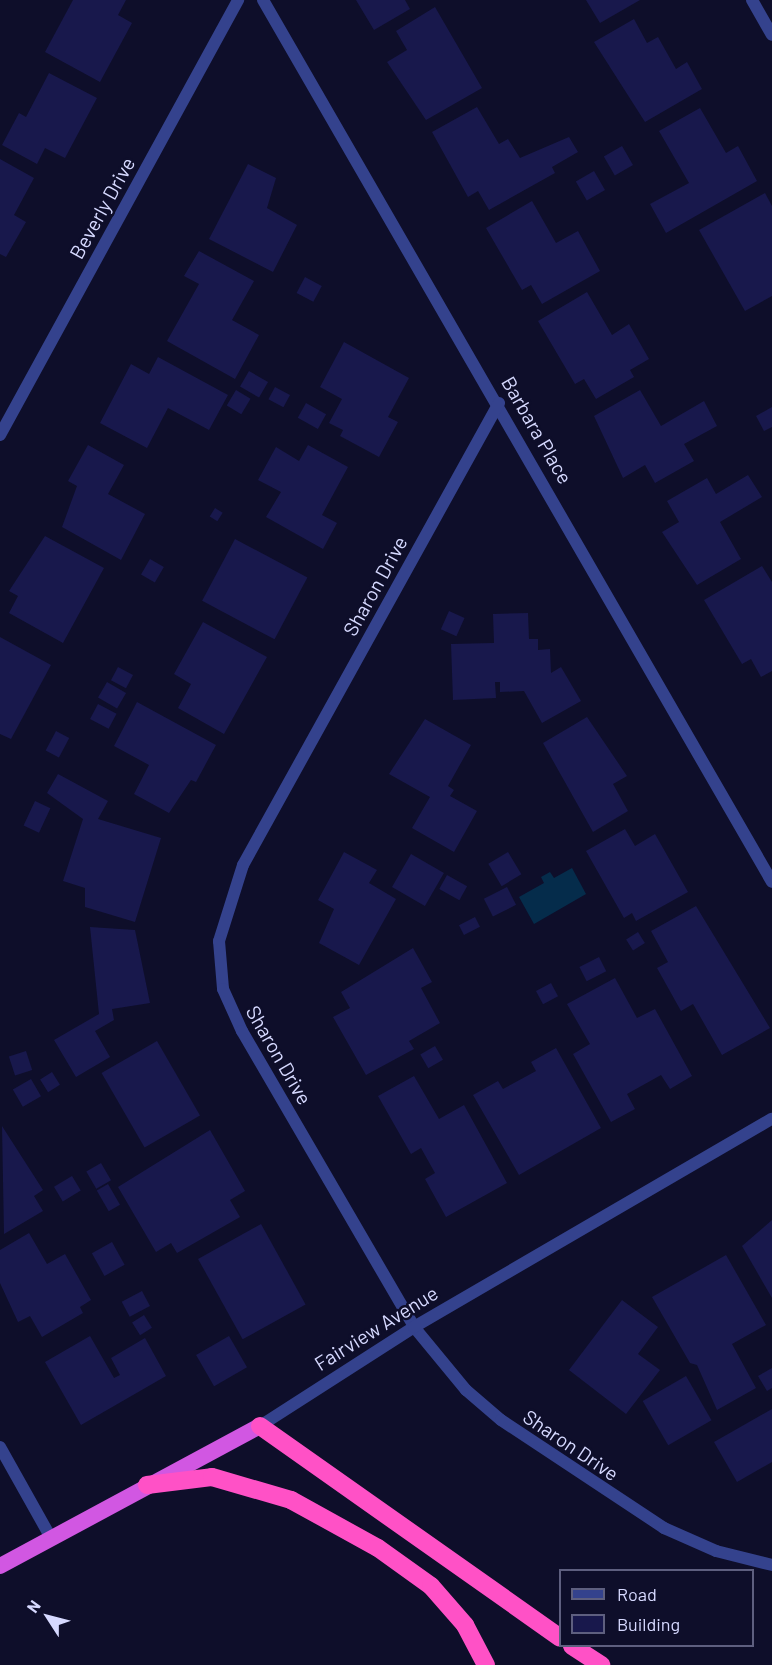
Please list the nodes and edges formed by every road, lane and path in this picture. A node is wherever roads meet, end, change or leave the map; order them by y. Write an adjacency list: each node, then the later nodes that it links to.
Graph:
1 (238, 0): 6 (street, Beverly Drive)
2 (263, 0): 5 (street, Barbara Place)
3 (752, 0): 4 (street)
4 (772, 35)
5 (499, 403): 7 (street, Barbara Place); 9 (street, Sharon Drive)
6 (0, 435)
7 (772, 882)
8 (772, 1119): 9 (street, Fairview Avenue)
9 (414, 1327): 10 (street, Fairview Avenue); 15 (street, Sharon Drive)
10 (260, 1426): 12 (highway, Fairview Avenue); 16 (highway)
11 (0, 1447): 13 (street)
12 (147, 1485): 13 (highway, Fairview Avenue); 18 (highway)
13 (51, 1538): 14 (highway, Fairview Avenue)
14 (0, 1566)
15 (772, 1566)
16 (559, 1637)
17 (574, 1647): 19 (highway)
18 (486, 1665)
19 (601, 1665)

